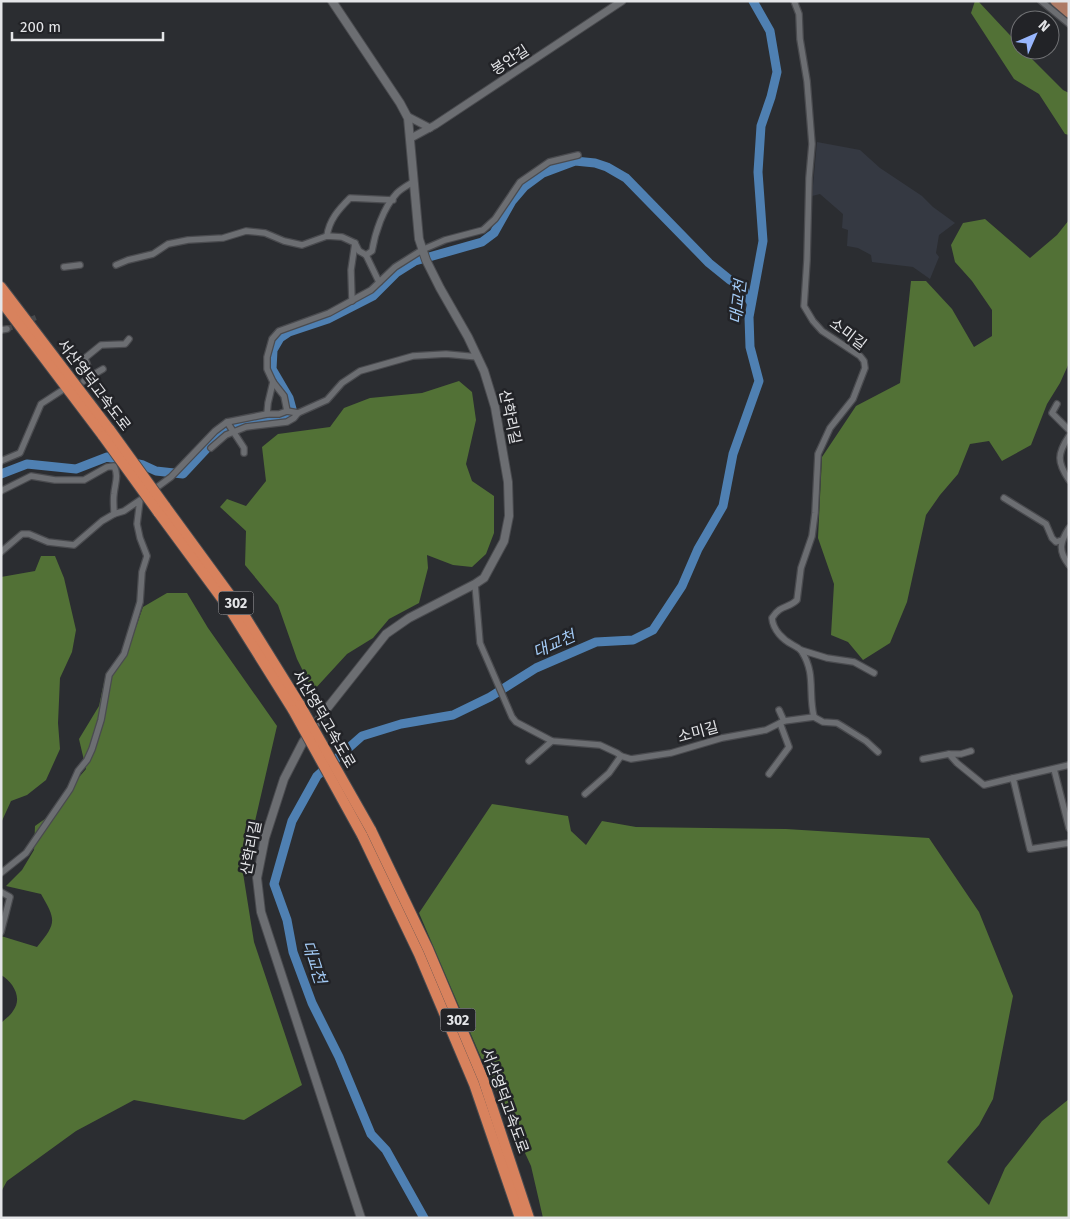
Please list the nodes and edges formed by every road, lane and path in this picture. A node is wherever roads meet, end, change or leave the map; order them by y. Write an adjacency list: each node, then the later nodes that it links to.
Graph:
1 (332, 1): 10 (main road, 산학리길)
2 (622, 1): 11 (street, 봉안길)
3 (794, 1): 56 (street, 소미길)
4 (1041, 1): 9 (street)
5 (1055, 1): 8 (main road)
6 (1064, 1): 7 (main road)
7 (1069, 5)
8 (1069, 13)
9 (1069, 24)
10 (407, 116): 11 (street); 12 (main road, 산학리길)
11 (430, 128): 12 (street, 봉안길)
12 (411, 138): 14 (main road, 산학리길)
13 (578, 155): 18 (street)
14 (413, 182): 15 (street); 18 (main road, 산학리길)
15 (393, 200): 16 (street); 19 (street)
16 (327, 236): 17 (street); 21 (street)
17 (355, 243): 19 (street); 25 (street)
18 (424, 254): 23 (street); 28 (main road, 산학리길)
19 (366, 255): 23 (street)
20 (80, 265): 22 (street)
21 (116, 265)
22 (64, 267)
23 (379, 282): 25 (street)
24 (1, 287): 41 (highway, 서산영덕고속도로 / 302)
25 (352, 301): 32 (street)
26 (1, 302): 41 (highway, 서산영덕고속도로 / 302)
27 (129, 339): 30 (street)
28 (478, 357): 36 (street); 55 (main road, 산학리길)
29 (103, 369): 30 (street)
30 (91, 376): 31 (street)
31 (84, 381)
32 (273, 382): 35 (street); 37 (street)
33 (61, 392): 45 (street)
34 (1057, 404): 39 (street)
35 (287, 411): 36 (street); 37 (street)
36 (298, 413): 40 (street)
37 (267, 414): 38 (street)
38 (227, 422): 40 (street); 49 (street)
39 (1069, 430)
40 (233, 432): 43 (street); 44 (street)
41 (106, 433): 74 (highway, 서산영덕고속도로 / 302, bridge)
42 (1069, 436): 46 (street)
43 (211, 448)
44 (244, 453)
45 (1, 461)
46 (1069, 480)
47 (1, 491): 50 (street)
48 (1004, 498): 52 (street)
49 (140, 500): 50 (street); 76 (street)
50 (114, 514): 53 (street)
51 (1069, 528): 52 (street)
52 (1062, 540): 54 (street)
53 (1, 552)
54 (1069, 565)
55 (475, 584): 61 (street, 소미길); 79 (main road, 산학리길)
56 (802, 650): 57 (street, 소미길); 59 (street)
57 (874, 673)
58 (780, 710): 60 (street)
59 (814, 717): 60 (street, 소미길); 63 (street, 소미길)
60 (782, 722): 65 (street, 소미길); 70 (street)
61 (552, 741): 65 (street, 소미길); 67 (street)
62 (971, 751): 64 (street)
63 (878, 752)
64 (949, 754): 66 (street); 71 (street)
65 (621, 756): 72 (street)
66 (923, 759)
67 (529, 762)
68 (1069, 765): 69 (street)
69 (1054, 769): 71 (street); 73 (street)
70 (770, 774)
71 (1013, 778): 75 (street)
72 (585, 794)
73 (1069, 828)
74 (366, 832): 80 (highway, 서산영덕고속도로 / 302); 81 (highway, 서산영덕고속도로 / 302)
75 (1069, 843)
76 (1, 873)
77 (1, 892): 78 (street)
78 (1, 932)
79 (361, 1218)
80 (520, 1218)
81 (529, 1218)

